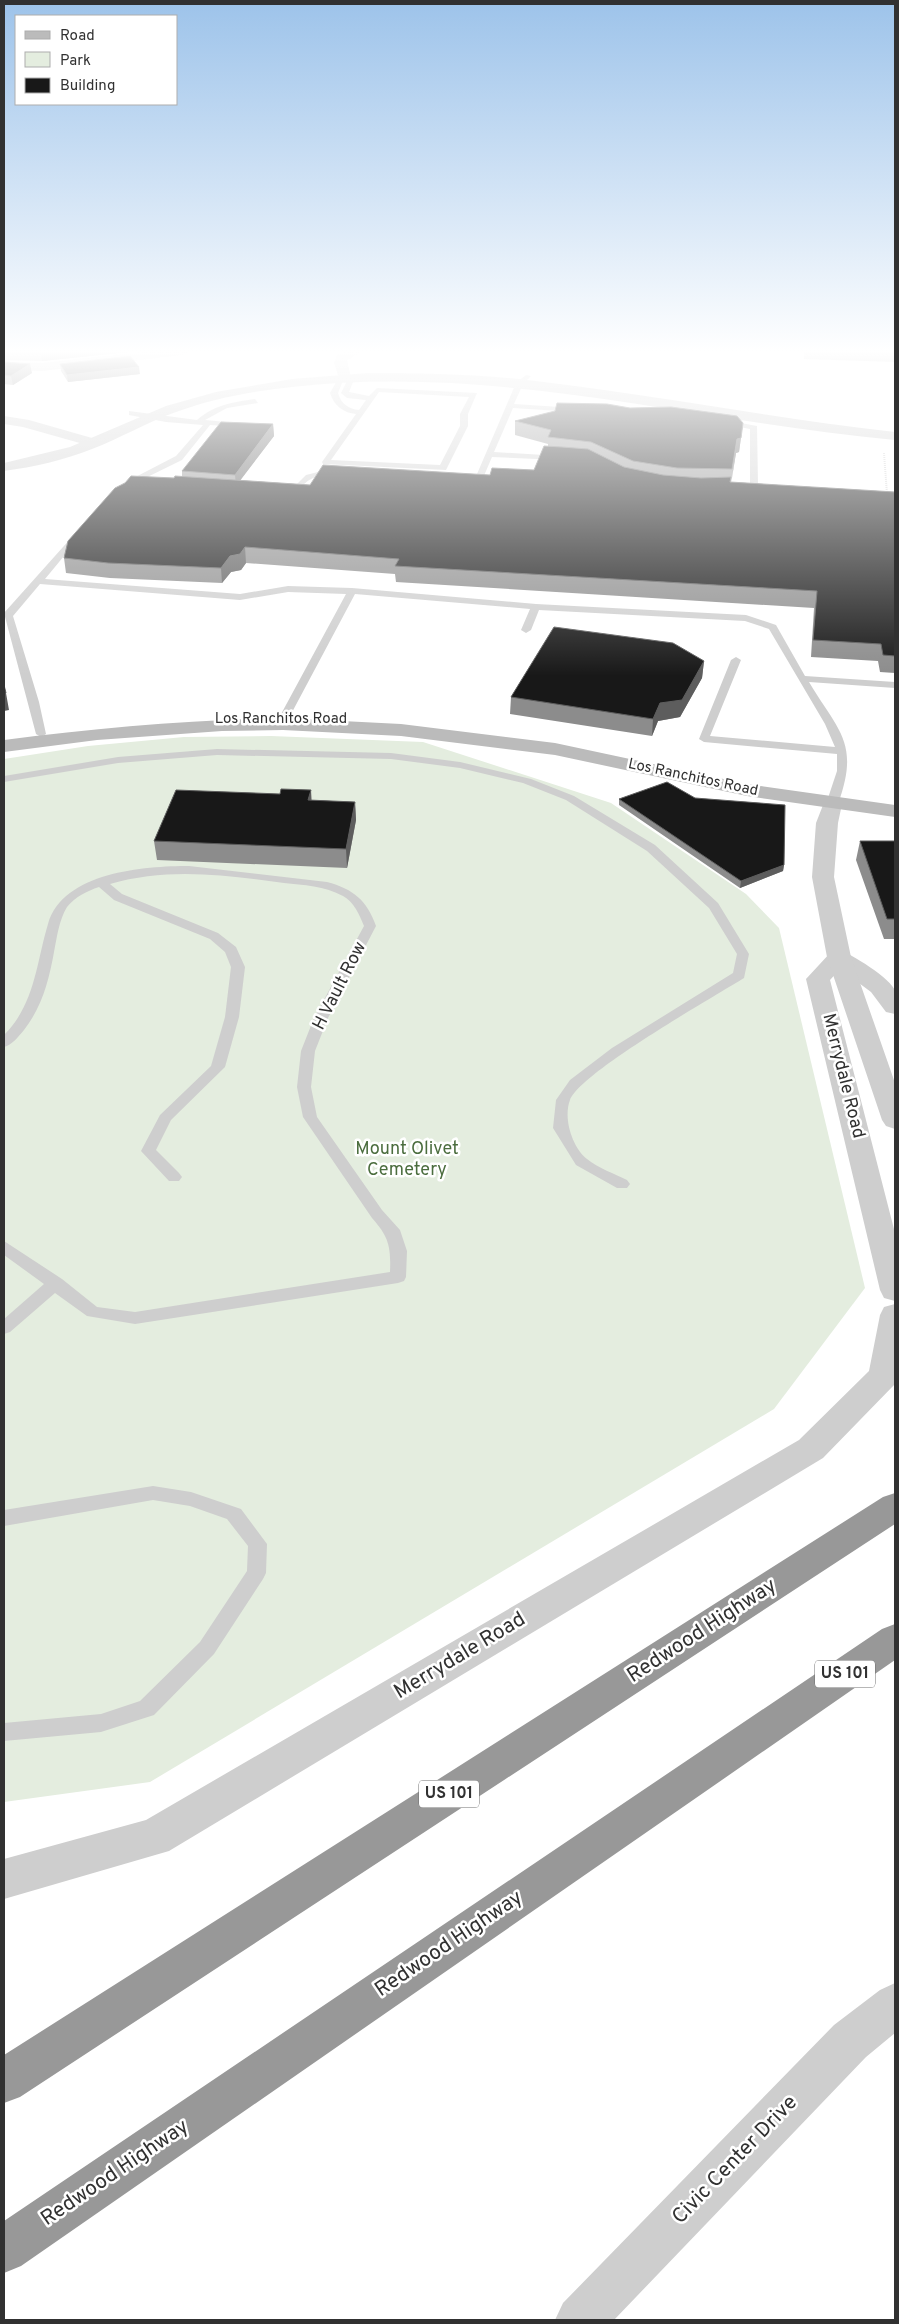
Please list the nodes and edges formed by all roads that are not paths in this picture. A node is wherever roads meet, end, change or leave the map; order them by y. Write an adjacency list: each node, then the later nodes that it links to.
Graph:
1 (41, 459): 7 (street)
2 (176, 459): 10 (lane)
3 (328, 459): 4 (lane)
4 (447, 459)
5 (487, 459): 9 (lane)
6 (751, 459): 11 (lane)
7 (4, 467)
8 (346, 476): 12 (lane)
9 (456, 482)
10 (146, 485)
11 (782, 488)
12 (272, 492)
13 (88, 522): 14 (lane)
14 (38, 581): 15 (lane); 17 (lane)
15 (352, 591): 16 (lane); 22 (lane)
16 (536, 607): 18 (lane); 20 (lane)
17 (6, 616): 23 (lane)
18 (526, 630)
19 (736, 660): 26 (lane)
20 (802, 679): 21 (lane); 26 (lane)
21 (895, 685)
22 (284, 720): 23 (main road, Los Ranchitos Road); 25 (main road, Los Ranchitos Road); 28 (main road, Los Ranchitos Road)
23 (41, 734): 24 (main road, Los Ranchitos Road)
24 (4, 739)
25 (4, 746)
26 (842, 751): 28 (lane)
27 (4, 779): 36 (lane)
28 (832, 804): 29 (main road, Los Ranchitos Road); 31 (street, Merrydale Road)
29 (895, 811)
30 (101, 882): 33 (lane, H Vault Row); 35 (lane); 39 (lane, H Vault Row)
31 (839, 957): 32 (street); 34 (street, Merrydale Road); 37 (street, Merrydale Road)
32 (895, 1007)
33 (4, 1043)
34 (893, 1112)
35 (174, 1177)
36 (622, 1184)
37 (885, 1210): 40 (street, Merrydale Road)
38 (4, 1247): 39 (lane)
39 (56, 1284): 42 (lane)
40 (895, 1290)
41 (895, 1315): 43 (street, Merrydale Road)
42 (4, 1328)
43 (890, 1373): 50 (street, Merrydale Road)
44 (895, 1507): 52 (highway, Redwood Highway / US 101)
45 (4, 1518): 49 (lane)
46 (895, 1640): 48 (highway, Redwood Highway / US 101)
47 (895, 1652): 48 (highway)
48 (795, 1709): 53 (highway, Redwood Highway / US 101)
49 (4, 1732)
50 (4, 1879)
51 (895, 2005): 54 (street, Civic Center Drive)
52 (4, 2081)
53 (4, 2249)
54 (580, 2320)

